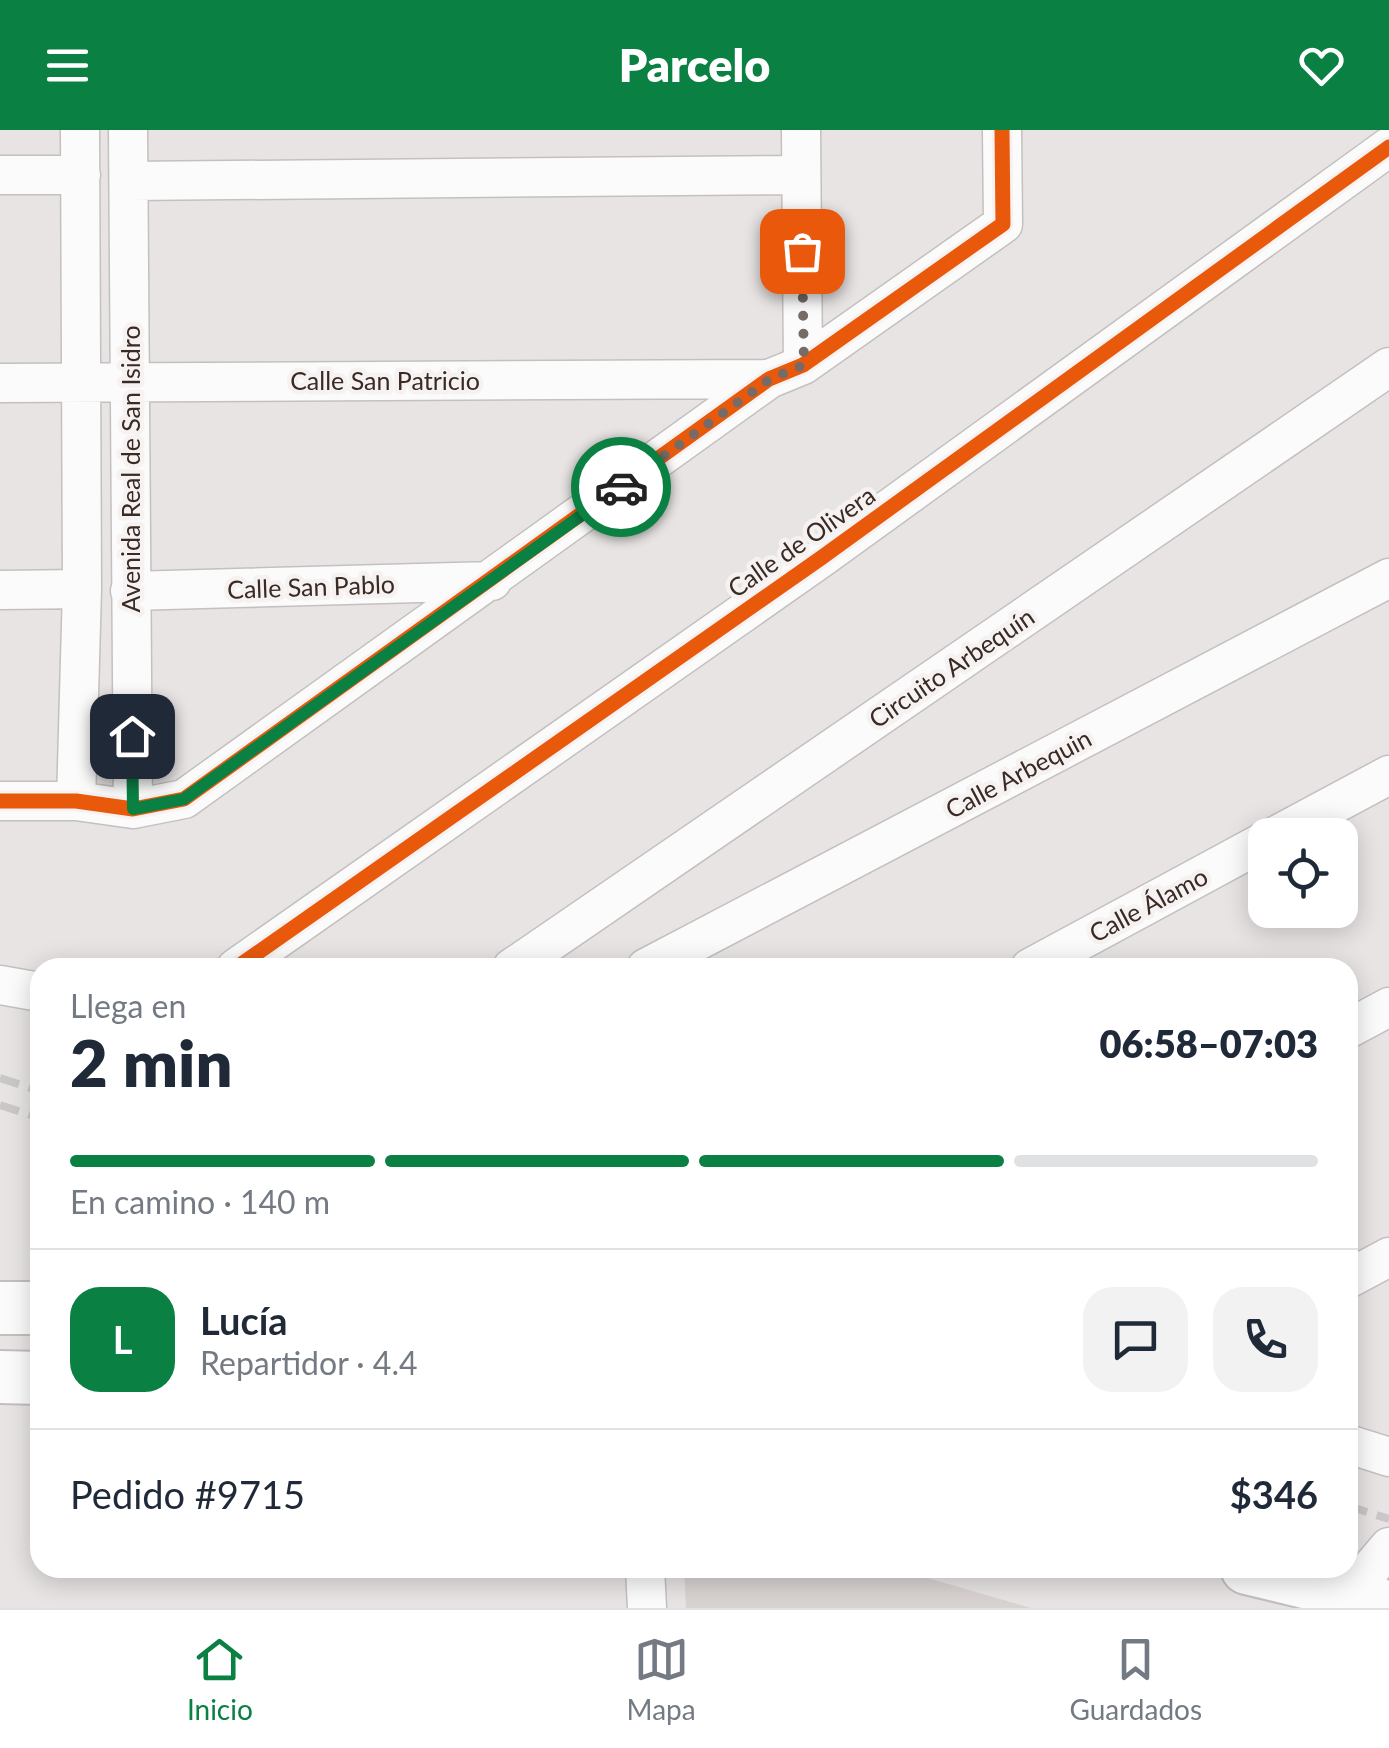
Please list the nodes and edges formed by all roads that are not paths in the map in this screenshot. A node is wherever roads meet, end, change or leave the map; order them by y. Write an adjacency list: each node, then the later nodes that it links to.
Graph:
1 (80, 130): 6 (street, Avenida Real de San Isidro)
2 (128, 130): 9 (street, Avenida Real de San Isidro)
3 (801, 130): 7 (street)
4 (1002, 130): 11 (street)
5 (1389, 147): 26 (street, Calle de Olivera)
6 (80, 175): 8 (street); 14 (street, Avenida Real de San Isidro)
7 (800, 175): 9 (street); 11 (street)
8 (0, 176)
9 (129, 180): 12 (street, Avenida Real de San Isidro)
10 (1389, 366): 27 (street, Circuito Arbequín)
11 (786, 372): 12 (street, Calle San Patricio); 16 (street)
12 (129, 381): 14 (street, Calle San Patricio); 19 (street, Avenida Real de San Isidro)
13 (0, 383): 14 (street, Calle San Patricio)
14 (81, 383): 17 (street, Avenida Real de San Isidro)
15 (1389, 578): 28 (street, Calle Arbequin)
16 (492, 581): 19 (street, Calle San Pablo); 23 (street)
17 (82, 589): 18 (street); 22 (street, Avenida Real de San Isidro)
18 (0, 590)
19 (130, 591): 23 (street, Avenida Real de San Isidro)
20 (1389, 774): 24 (street)
21 (0, 801): 22 (street)
22 (76, 801): 23 (street)
23 (133, 809)
24 (1307, 818)
25 (1248, 850): 29 (street, Calle Álamo)
26 (250, 958)
27 (527, 958)
28 (665, 958)
29 (1049, 958)
30 (0, 985): 31 (street)
31 (30, 990)
32 (1389, 1007): 33 (street)
33 (1358, 1024)
34 (1389, 1257): 35 (street)
35 (1358, 1274)
36 (0, 1308): 37 (main road)
37 (30, 1308)
38 (0, 1377): 39 (main road)
39 (30, 1378)
40 (1358, 1447): 41 (street)
41 (1389, 1457)
42 (1389, 1547): 45 (street)
43 (646, 1578): 46 (street)
44 (1284, 1578): 45 (main road)
45 (1369, 1601)
46 (648, 1608)

